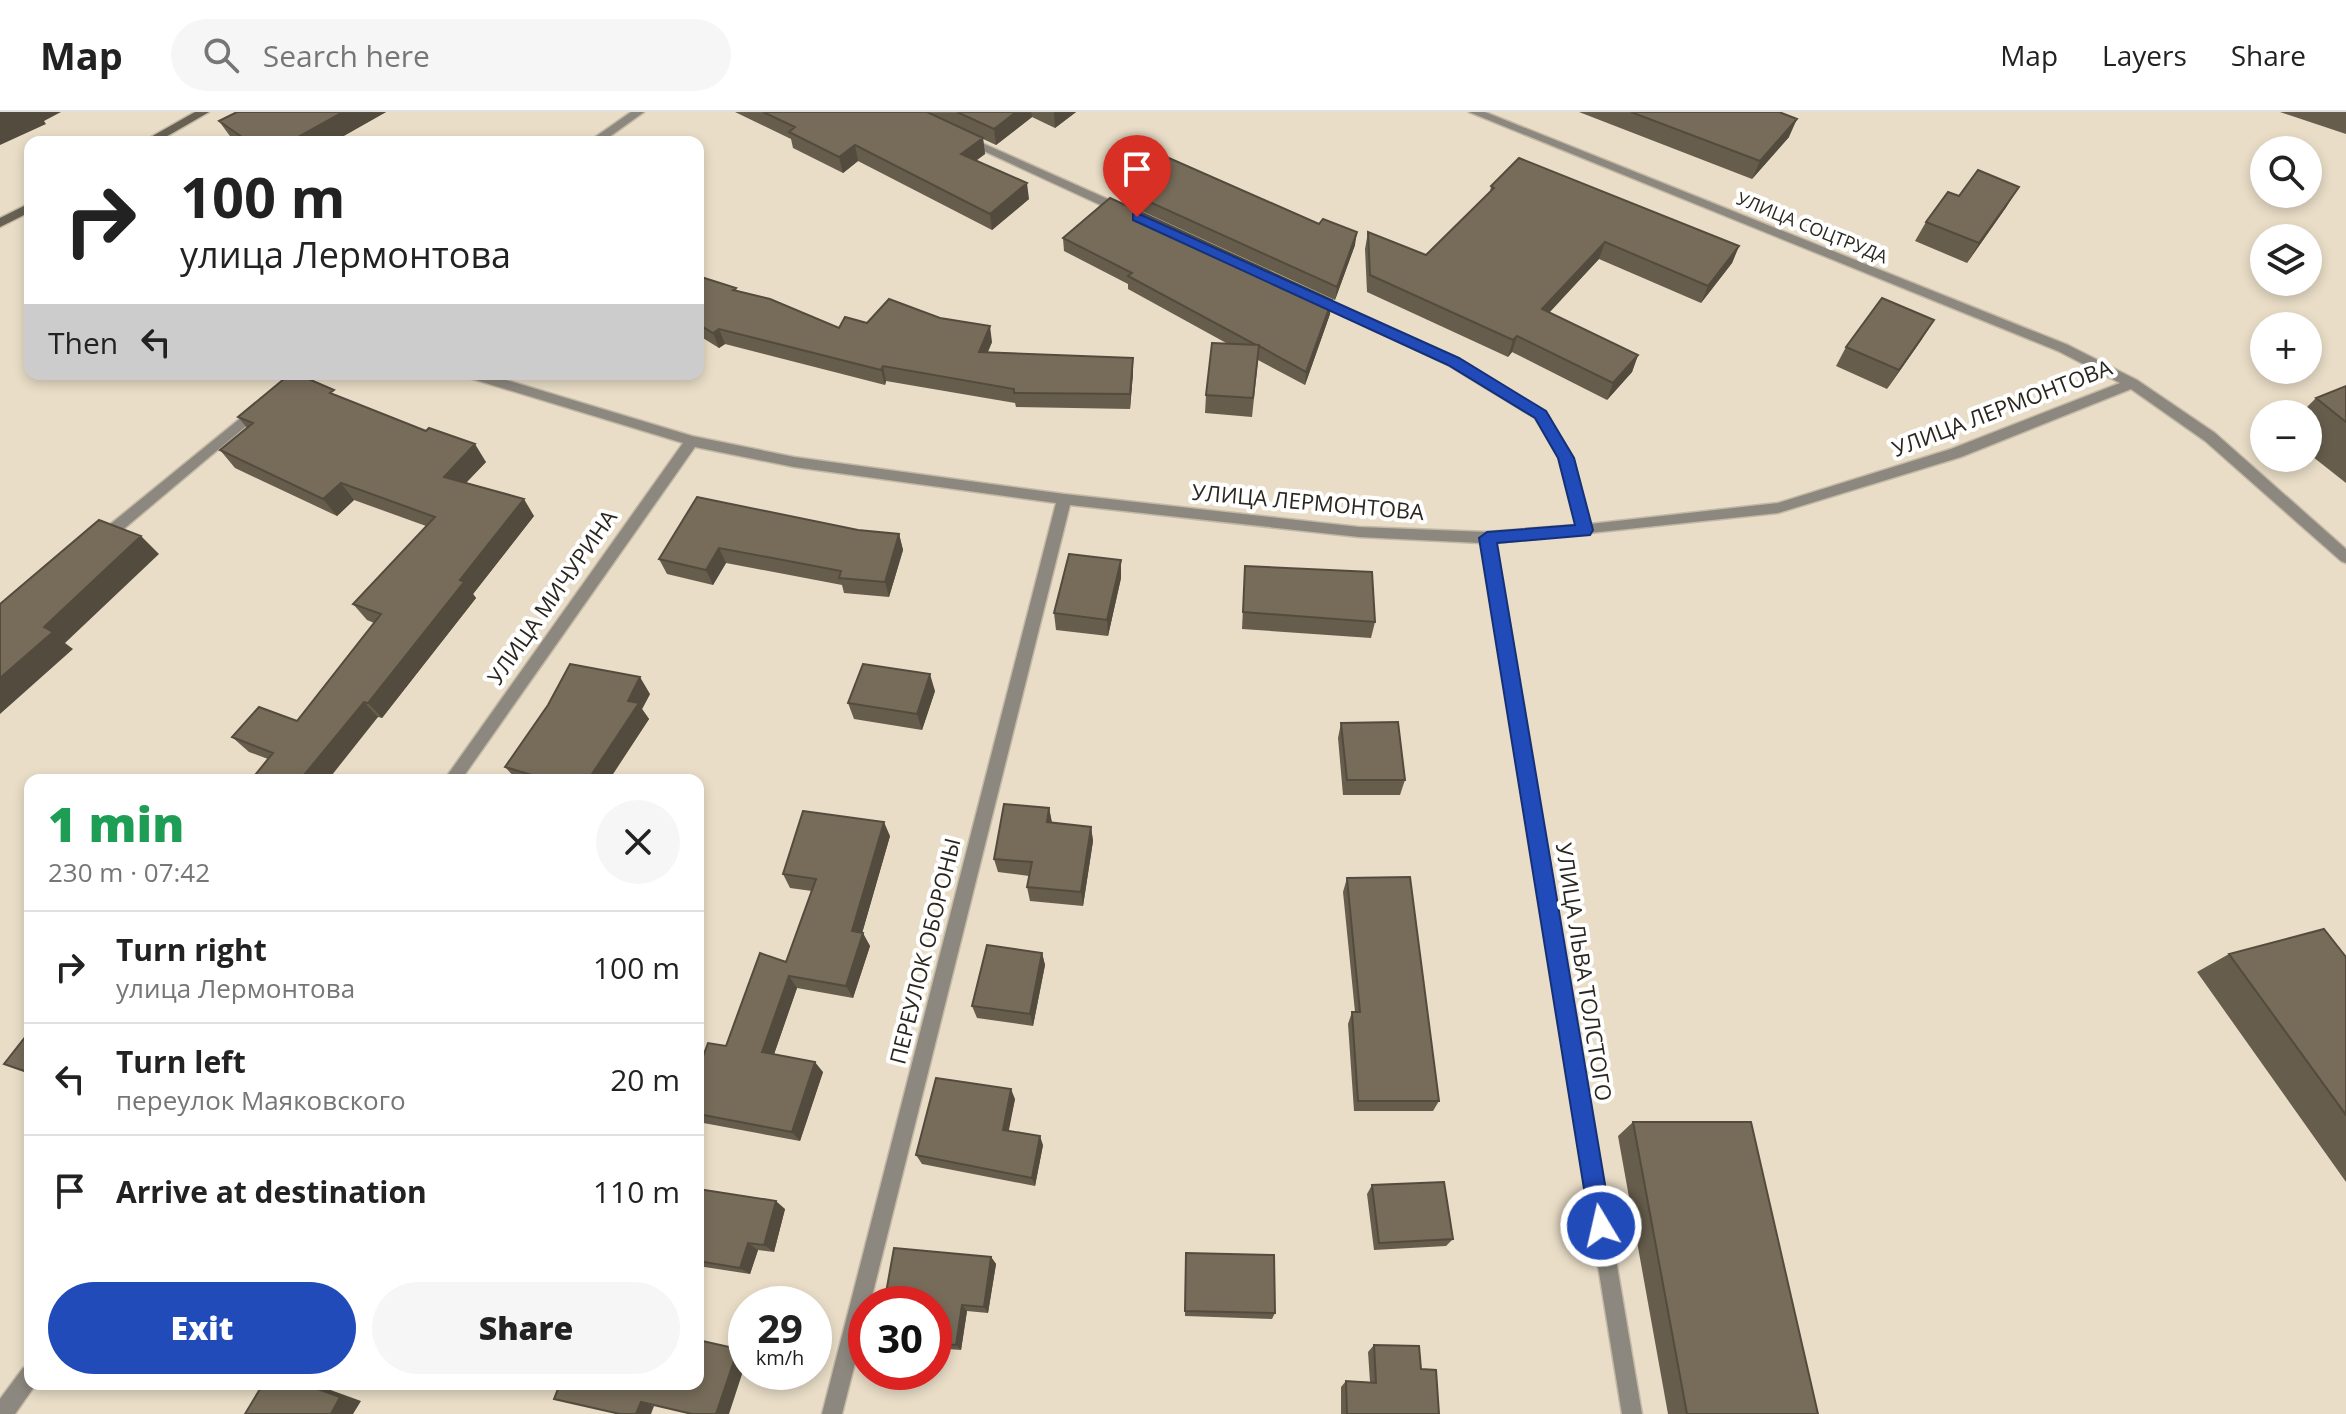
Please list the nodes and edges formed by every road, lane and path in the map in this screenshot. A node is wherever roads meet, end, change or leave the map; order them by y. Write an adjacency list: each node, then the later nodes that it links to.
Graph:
1 (203, 112): 5 (main road)
2 (638, 112): 6 (street)
3 (1475, 112): 12 (street, УЛИЦА СОЦТРУДА)
4 (951, 132): 8 (street)
5 (159, 136)
6 (603, 136)
7 (24, 210): 9 (main road)
8 (1137, 217)
9 (0, 223)
10 (1295, 289): 16 (street)
11 (489, 380): 14 (street, УЛИЦА ЛЕРМОНТОВА)
12 (2132, 383): 16 (street, УЛИЦА ЛЕРМОНТОВА); 19 (street, УЛИЦА СОЦТРУДА)
13 (276, 394): 18 (street)
14 (692, 441): 15 (street, УЛИЦА ЛЕРМОНТОВА); 20 (street, УЛИЦА МИЧУРИНА)
15 (1064, 499): 17 (street, УЛИЦА ЛЕРМОНТОВА); 23 (street, ПЕРЕУЛОК ОБОРОНЫ)
16 (1584, 530): 17 (street, УЛИЦА ЛЕРМОНТОВА)
17 (1487, 538): 24 (street, УЛИЦА ЛЬВА ТОЛСТОГО)
18 (84, 554)
19 (2346, 557)
20 (456, 774)
21 (24, 1383): 22 (street)
22 (2, 1414)
23 (832, 1414)
24 (1632, 1414)

